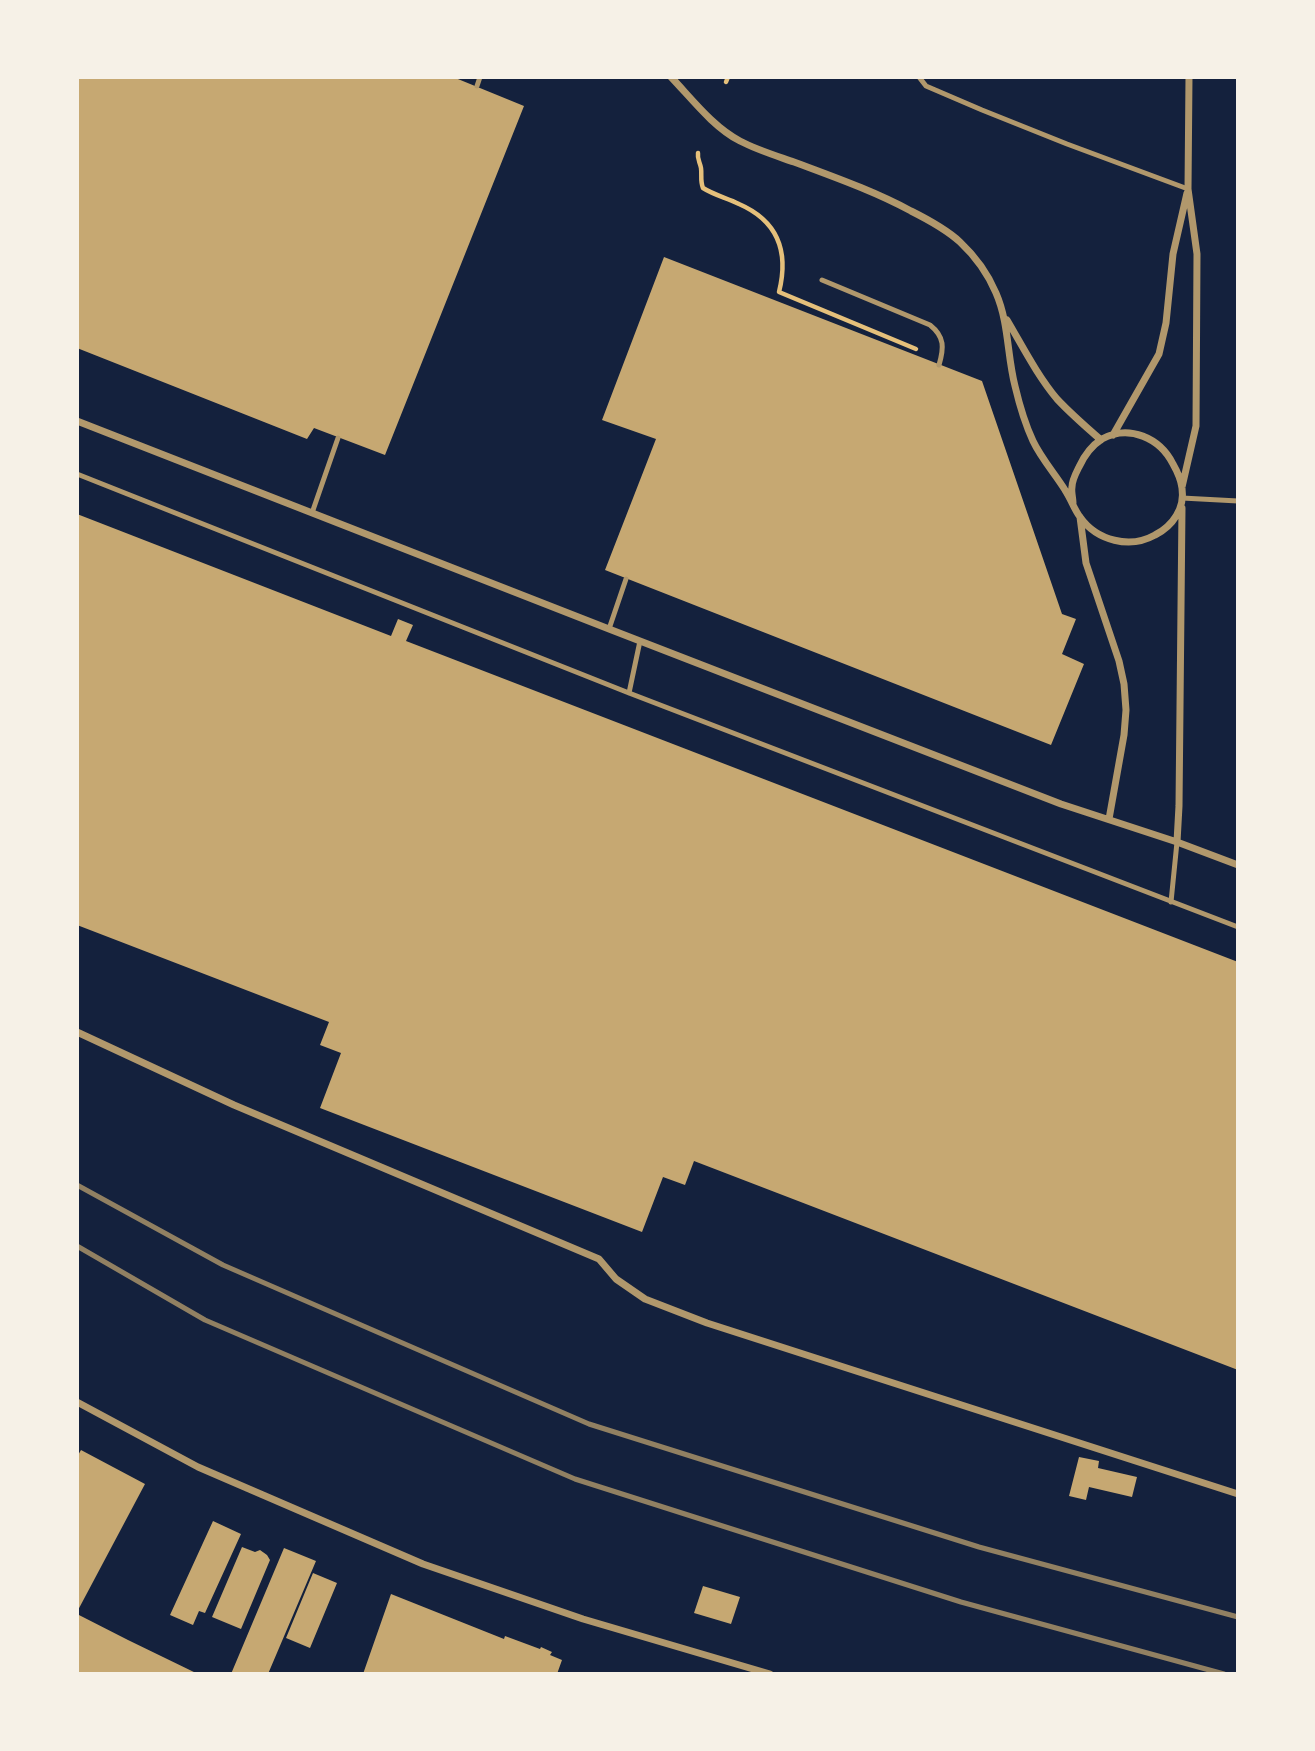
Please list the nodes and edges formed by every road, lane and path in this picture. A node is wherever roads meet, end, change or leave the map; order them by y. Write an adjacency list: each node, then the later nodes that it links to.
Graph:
1 (481, 77): 5 (lane)
2 (671, 77): 10 (street)
3 (919, 77): 7 (lane)
4 (1189, 77): 7 (street)
5 (477, 86)
6 (698, 153): 8 (path)
7 (1188, 189): 13 (street); 17 (street)
8 (709, 192)
9 (822, 280): 11 (lane)
10 (1004, 314): 15 (street); 20 (street)
11 (939, 365)
12 (77, 421): 22 (street)
13 (1113, 435): 15 (street); 17 (street)
14 (338, 438): 22 (lane)
15 (1101, 440): 20 (street)
16 (77, 474): 27 (lane)
17 (1182, 488): 18 (street)
18 (1182, 498): 19 (lane); 21 (street)
19 (1238, 501)
20 (1073, 503): 23 (street)
21 (1182, 508): 23 (street); 29 (street)
22 (312, 513): 25 (street)
23 (1080, 517): 28 (street)
24 (626, 579): 25 (lane)
25 (608, 629): 26 (street)
26 (639, 641): 27 (lane); 28 (street)
27 (629, 693): 31 (lane)
28 (1109, 819): 29 (street)
29 (1177, 842): 30 (street); 31 (lane)
30 (1238, 865)
31 (1171, 902): 32 (lane)
32 (1238, 927)
33 (77, 1032): 35 (street)
34 (77, 1402): 36 (street)
35 (1238, 1494)
36 (770, 1674)

